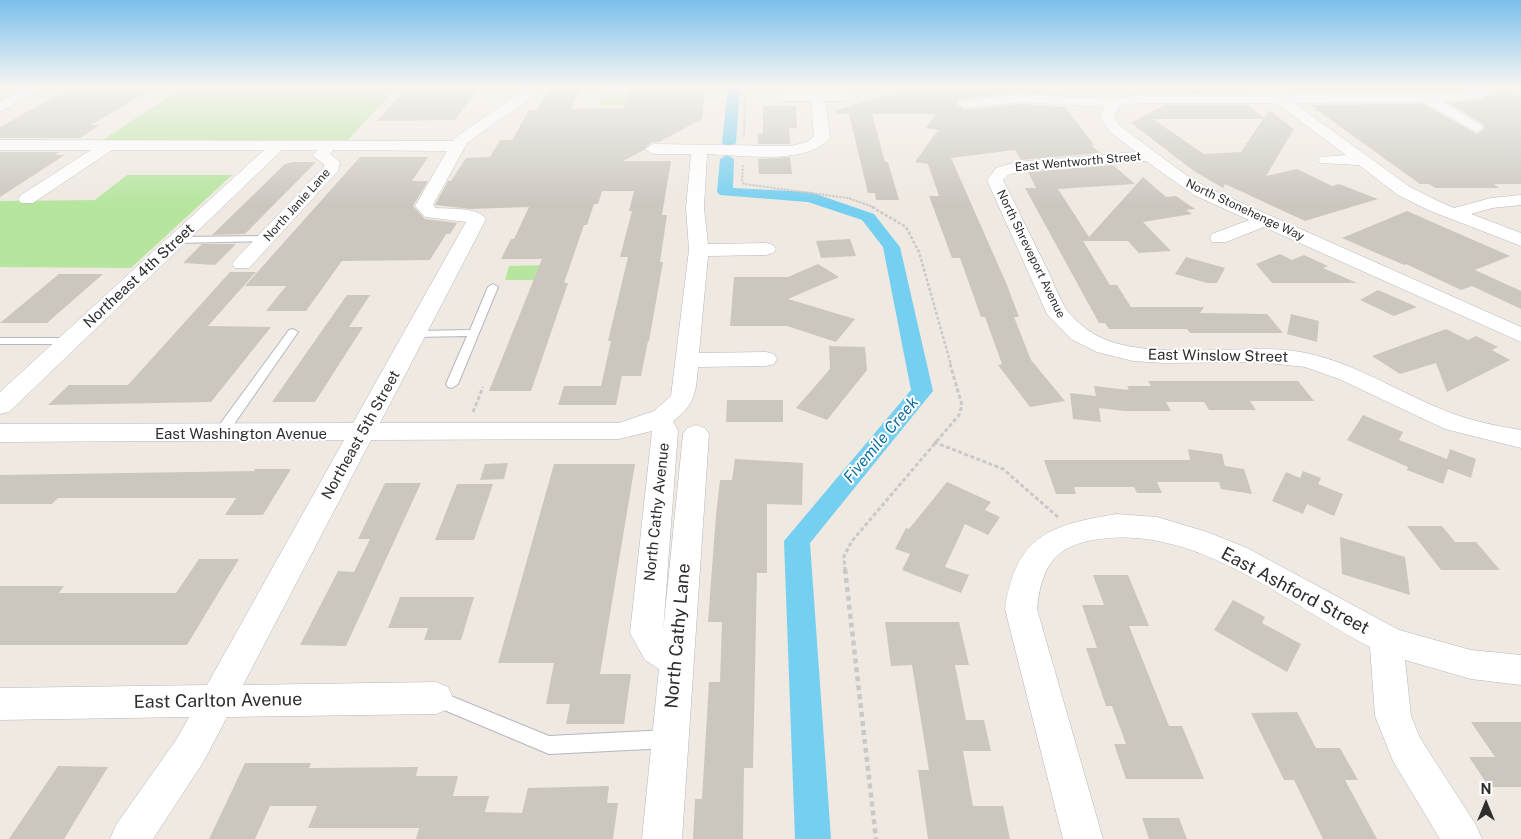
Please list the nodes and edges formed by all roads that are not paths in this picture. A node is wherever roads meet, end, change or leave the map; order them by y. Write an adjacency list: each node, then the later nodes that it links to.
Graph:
1 (481, 126): 11 (street, Northeast 5th Street)
2 (821, 126): 13 (street)
3 (1113, 126): 14 (street, North Stonehenge Way)
4 (1316, 126): 16 (street)
5 (1473, 126): 6 (street)
6 (1476, 128)
7 (0, 145): 8 (street)
8 (109, 145): 9 (street); 18 (street)
9 (278, 146): 10 (street); 24 (street, Northeast 4th Street)
10 (328, 146): 11 (street); 23 (street, North Janie Lane)
11 (459, 146): 32 (street, Northeast 5th Street)
12 (653, 149): 13 (street)
13 (699, 150): 27 (street)
14 (1150, 156): 17 (street, East Wentworth Street); 21 (street, North Stonehenge Way)
15 (1326, 160): 16 (street)
16 (1360, 160): 20 (street)
17 (1007, 169): 36 (street, North Shreveport Avenue)
18 (27, 199)
19 (1521, 200): 20 (street)
20 (1452, 214): 25 (street)
21 (1265, 220): 22 (street); 33 (street, North Stonehenge Way)
22 (1219, 238)
23 (266, 239): 24 (lane); 28 (street, North Janie Lane)
24 (177, 240): 35 (street, Northeast 4th Street)
25 (1521, 240)
26 (766, 249): 27 (street)
27 (699, 250): 38 (street)
28 (242, 264)
29 (494, 287): 31 (lane)
30 (293, 332): 44 (lane)
31 (474, 333): 32 (lane); 39 (lane)
32 (416, 334): 42 (street, Northeast 5th Street)
33 (1521, 335)
34 (0, 341): 35 (lane)
35 (70, 341): 40 (street, Northeast 4th Street)
36 (1077, 345): 46 (street, East Winslow Street)
37 (766, 359): 38 (street)
38 (687, 360): 41 (street)
39 (452, 384)
40 (0, 406)
41 (660, 419): 42 (street, East Washington Avenue); 48 (street, North Cathy Avenue)
42 (362, 432): 44 (street, East Washington Avenue); 51 (street, Northeast 5th Street)
43 (0, 434): 44 (street, East Washington Avenue)
44 (220, 434)
45 (696, 434): 48 (street, North Cathy Lane)
46 (1521, 439)
47 (1386, 640): 49 (street, East Ashford Street); 56 (street, East Ashford Street); 57 (street)
48 (675, 661): 53 (street, North Cathy Lane)
49 (1521, 670)
50 (436, 698): 51 (street, East Carlton Avenue); 53 (lane)
51 (215, 701): 52 (street, East Carlton Avenue); 54 (street, Northeast 5th Street)
52 (0, 704)
53 (670, 739): 55 (street, North Cathy Lane)
54 (130, 839)
55 (662, 839)
56 (1083, 839)
57 (1462, 839)

